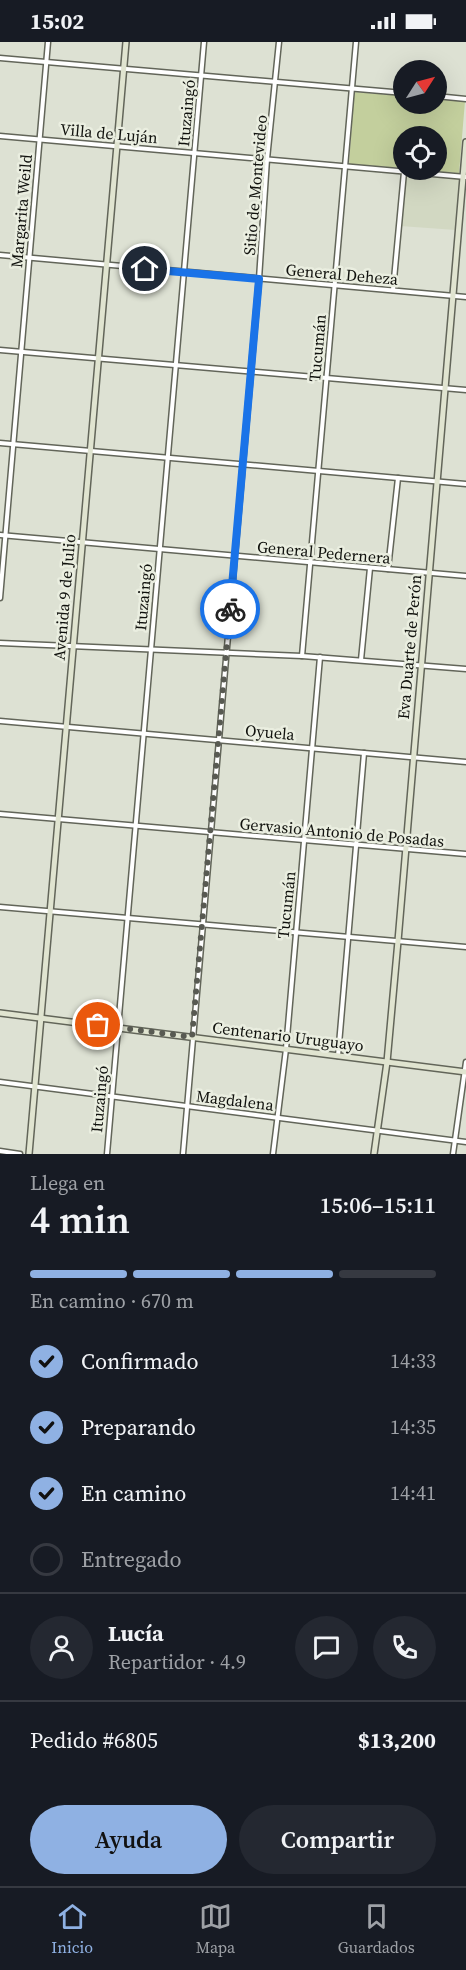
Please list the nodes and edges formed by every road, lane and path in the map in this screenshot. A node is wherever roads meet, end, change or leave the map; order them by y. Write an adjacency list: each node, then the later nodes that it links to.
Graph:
1 (48, 42): 7 (street, Margarita Weild)
2 (126, 42): 8 (main road, Avenida 9 de Julio)
3 (204, 42): 9 (street, Ituzaingó)
4 (279, 42): 10 (street, Sitio de Montevideo)
5 (356, 42): 11 (street, Tucumán)
6 (0, 58): 7 (street)
7 (47, 62): 8 (street); 16 (street, Margarita Weild)
8 (123, 68): 9 (street); 18 (main road, Avenida 9 de Julio)
9 (201, 75): 10 (street); 19 (street, Ituzaingó)
10 (275, 81): 11 (street); 20 (street, Sitio de Montevideo)
11 (351, 88): 12 (street); 21 (street, Tucumán)
12 (393, 92)
13 (447, 97): 14 (street)
14 (466, 99)
15 (0, 136): 16 (street, Villa de Luján)
16 (40, 139): 18 (street, Villa de Luján); 27 (street, Margarita Weild)
17 (466, 142): 24 (main road, Eva Duarte de Perón)
18 (118, 147): 19 (street, Villa de Luján); 28 (main road, Avenida 9 de Julio)
19 (194, 153): 20 (street, Villa de Luján); 29 (street, Ituzaingó)
20 (267, 159): 21 (street, Villa de Luján); 30 (street, Sitio de Montevideo)
21 (344, 166): 22 (street, Villa de Luján); 31 (street, Tucumán)
22 (393, 171)
23 (447, 176): 24 (street, Villa de Luján)
24 (465, 177): 33 (main road, Eva Duarte de Perón)
25 (403, 180): 32 (street)
26 (0, 255): 27 (street, General Deheza)
27 (29, 258): 28 (street, General Deheza); 36 (street, Margarita Weild)
28 (107, 266): 29 (street, General Deheza); 37 (main road, Avenida 9 de Julio)
29 (182, 272): 30 (street, General Deheza); 38 (street, Ituzaingó)
30 (259, 279): 31 (street, General Deheza); 39 (street, Sitio de Montevideo)
31 (335, 285): 32 (street, General Deheza); 40 (street, Tucumán)
32 (393, 290): 33 (street, General Deheza)
33 (453, 296): 34 (street, General Deheza); 41 (main road, Eva Duarte de Perón)
34 (466, 297)
35 (0, 350): 36 (street)
36 (22, 352): 37 (street); 44 (street, Margarita Weild)
37 (98, 358): 38 (street); 45 (main road, Avenida 9 de Julio)
38 (175, 365): 39 (street); 46 (street, Ituzaingó)
39 (251, 372): 40 (street); 47 (street, Sitio de Montevideo)
40 (327, 379): 41 (street); 48 (street, Tucumán)
41 (445, 388): 42 (street); 50 (main road, Eva Duarte de Perón)
42 (466, 390)
43 (0, 443): 44 (street)
44 (14, 444): 45 (street); 52 (street, Margarita Weild)
45 (91, 451): 46 (street); 53 (main road, Avenida 9 de Julio)
46 (167, 457): 47 (street); 54 (street, Ituzaingó)
47 (243, 464): 48 (street); 55 (street, Sitio de Montevideo)
48 (318, 471): 49 (street); 56 (street, Tucumán)
49 (398, 478): 50 (street); 58 (street)
50 (437, 481): 51 (street); 59 (main road, Eva Duarte de Perón)
51 (466, 484)
52 (3, 535): 53 (street, General Pedernera); 61 (street, Margarita Weild)
53 (82, 543): 54 (street, General Pedernera); 64 (main road, Avenida 9 de Julio)
54 (159, 548): 55 (street, General Pedernera); 65 (street, Ituzaingó)
55 (234, 556): 56 (street, General Pedernera); 66 (street, Sitio de Montevideo)
56 (310, 563): 57 (street, General Pedernera); 67 (street, Tucumán)
57 (370, 568): 58 (street, General Pedernera); 69 (street)
58 (388, 569): 59 (street, General Pedernera)
59 (430, 573): 60 (street, General Pedernera); 70 (main road, Eva Duarte de Perón)
60 (466, 576)
61 (0, 590): 62 (street, Margarita Weild)
62 (0, 598)
63 (0, 643): 64 (street)
64 (73, 646): 65 (street); 73 (main road, Avenida 9 de Julio)
65 (151, 650): 66 (street); 74 (street, Ituzaingó)
66 (226, 652): 67 (street); 75 (street, Sitio de Montevideo)
67 (302, 656): 68 (street)
68 (320, 657): 69 (street); 76 (street, Tucumán)
69 (361, 660): 70 (street)
70 (421, 665): 71 (street); 78 (main road, Eva Duarte de Perón)
71 (466, 669)
72 (0, 721): 73 (street, Oyuela)
73 (66, 726): 74 (street, Oyuela); 81 (main road, Avenida 9 de Julio)
74 (143, 733): 75 (street, Oyuela); 82 (street, Ituzaingó)
75 (218, 740): 76 (street, Oyuela); 83 (street, Sitio de Montevideo)
76 (312, 748): 77 (street, Oyuela); 84 (street, Tucumán)
77 (364, 753): 78 (street, Oyuela); 85 (street)
78 (413, 757): 79 (street, Oyuela); 86 (main road, Eva Duarte de Perón)
79 (466, 762)
80 (0, 814): 81 (street, Gervasio Antonio de Posadas)
81 (58, 819): 82 (street, Gervasio Antonio de Posadas); 89 (main road, Avenida 9 de Julio)
82 (135, 826): 83 (street, Gervasio Antonio de Posadas); 90 (street, Ituzaingó)
83 (210, 832): 84 (street, Gervasio Antonio de Posadas); 91 (street, Sitio de Montevideo)
84 (304, 840): 85 (street, Gervasio Antonio de Posadas); 92 (street, Tucumán)
85 (356, 845): 86 (street, Gervasio Antonio de Posadas); 93 (street)
86 (405, 850): 87 (street, Gervasio Antonio de Posadas); 94 (main road, Eva Duarte de Perón)
87 (466, 854)
88 (0, 907): 89 (street)
89 (50, 911): 90 (street); 97 (main road, Avenida 9 de Julio)
90 (127, 917): 91 (street); 98 (street, Ituzaingó)
91 (202, 923): 92 (street); 99 (street, Sitio de Montevideo)
92 (295, 932): 93 (street); 100 (street, Tucumán)
93 (349, 936): 94 (street); 101 (street)
94 (398, 941): 95 (street); 102 (main road, Eva Duarte de Perón)
95 (466, 947)
96 (0, 1013): 97 (main road, Centenario Uruguayo)
97 (41, 1018): 98 (main road, Centenario Uruguayo); 106 (main road, Avenida 9 de Julio)
98 (117, 1028): 99 (main road, Centenario Uruguayo); 107 (street, Ituzaingó)
99 (192, 1037): 100 (main road, Centenario Uruguayo); 108 (street, Sitio de Montevideo)
100 (286, 1049): 101 (main road, Centenario Uruguayo); 109 (street, Tucumán)
101 (338, 1056): 102 (main road, Centenario Uruguayo)
102 (387, 1062): 104 (main road, Centenario Uruguayo); 110 (main road, Eva Duarte de Perón)
103 (466, 1062): 104 (street)
104 (466, 1072): 111 (street)
105 (0, 1082): 106 (street, Magdalena)
106 (35, 1087): 107 (street, Magdalena); 115 (main road, Avenida 9 de Julio)
107 (112, 1096): 108 (street, Magdalena); 116 (street, Ituzaingó)
108 (187, 1106): 109 (street, Magdalena); 117 (street, Sitio de Montevideo)
109 (277, 1117): 110 (street, Magdalena); 118 (street, Tucumán)
110 (377, 1131): 111 (street, Magdalena); 119 (main road, Eva Duarte de Perón)
111 (455, 1141): 112 (street, Magdalena); 120 (street)
112 (466, 1142)
113 (0, 1151): 114 (street)
114 (20, 1154)
115 (29, 1154)
116 (106, 1154)
117 (183, 1154)
118 (273, 1154)
119 (374, 1154)
120 (453, 1154)

